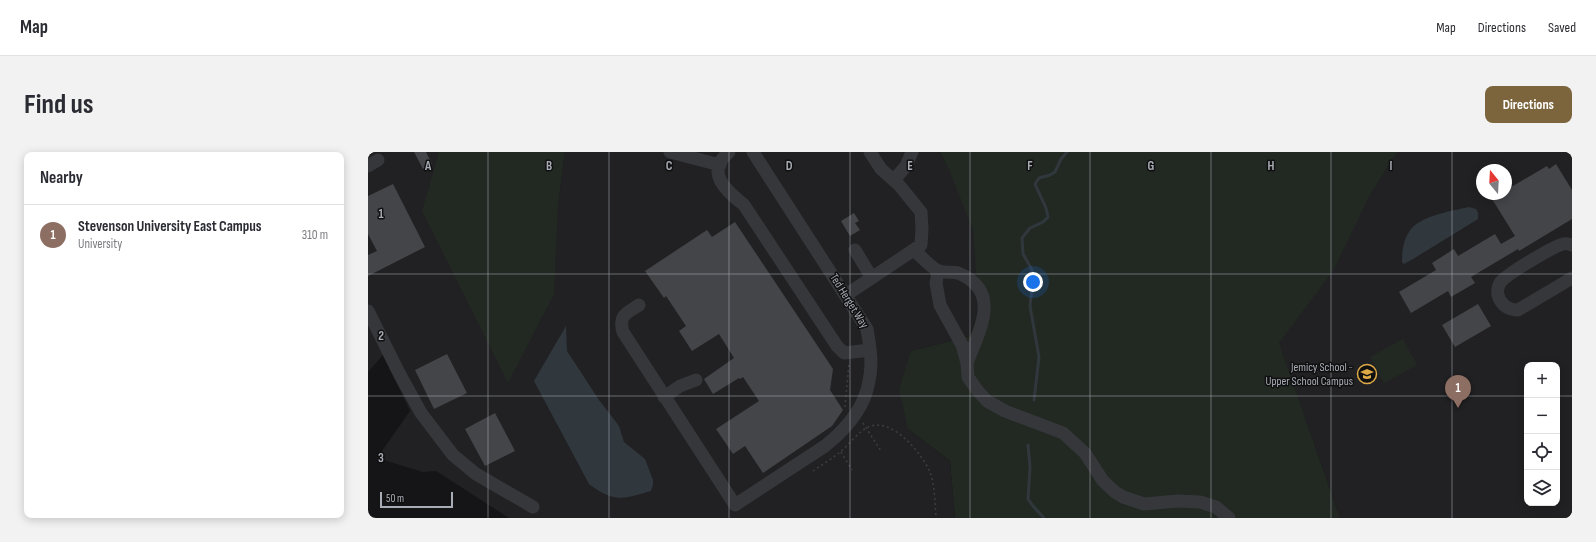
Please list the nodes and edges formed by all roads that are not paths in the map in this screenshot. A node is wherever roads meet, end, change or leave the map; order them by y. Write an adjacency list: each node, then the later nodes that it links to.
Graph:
1 (670, 152): 6 (street)
2 (729, 152): 6 (street)
3 (753, 152): 14 (street, Ted Herget Way)
4 (870, 152): 7 (street)
5 (912, 152): 7 (street)
6 (720, 165): 17 (street)
7 (894, 180): 10 (street)
8 (1572, 245): 13 (street)
9 (856, 250): 12 (street)
10 (914, 250): 11 (street); 12 (street)
11 (938, 271): 18 (street); 18 (street)
12 (872, 278): 14 (street)
13 (1572, 278)
14 (846, 295): 17 (street, Ted Herget Way)
15 (639, 305): 20 (street)
16 (368, 311): 21 (street)
17 (870, 350): 20 (street, Ted Herget Way)
18 (967, 364): 22 (street)
19 (696, 380): 20 (street)
20 (664, 397)
21 (533, 507)
22 (1229, 518)

